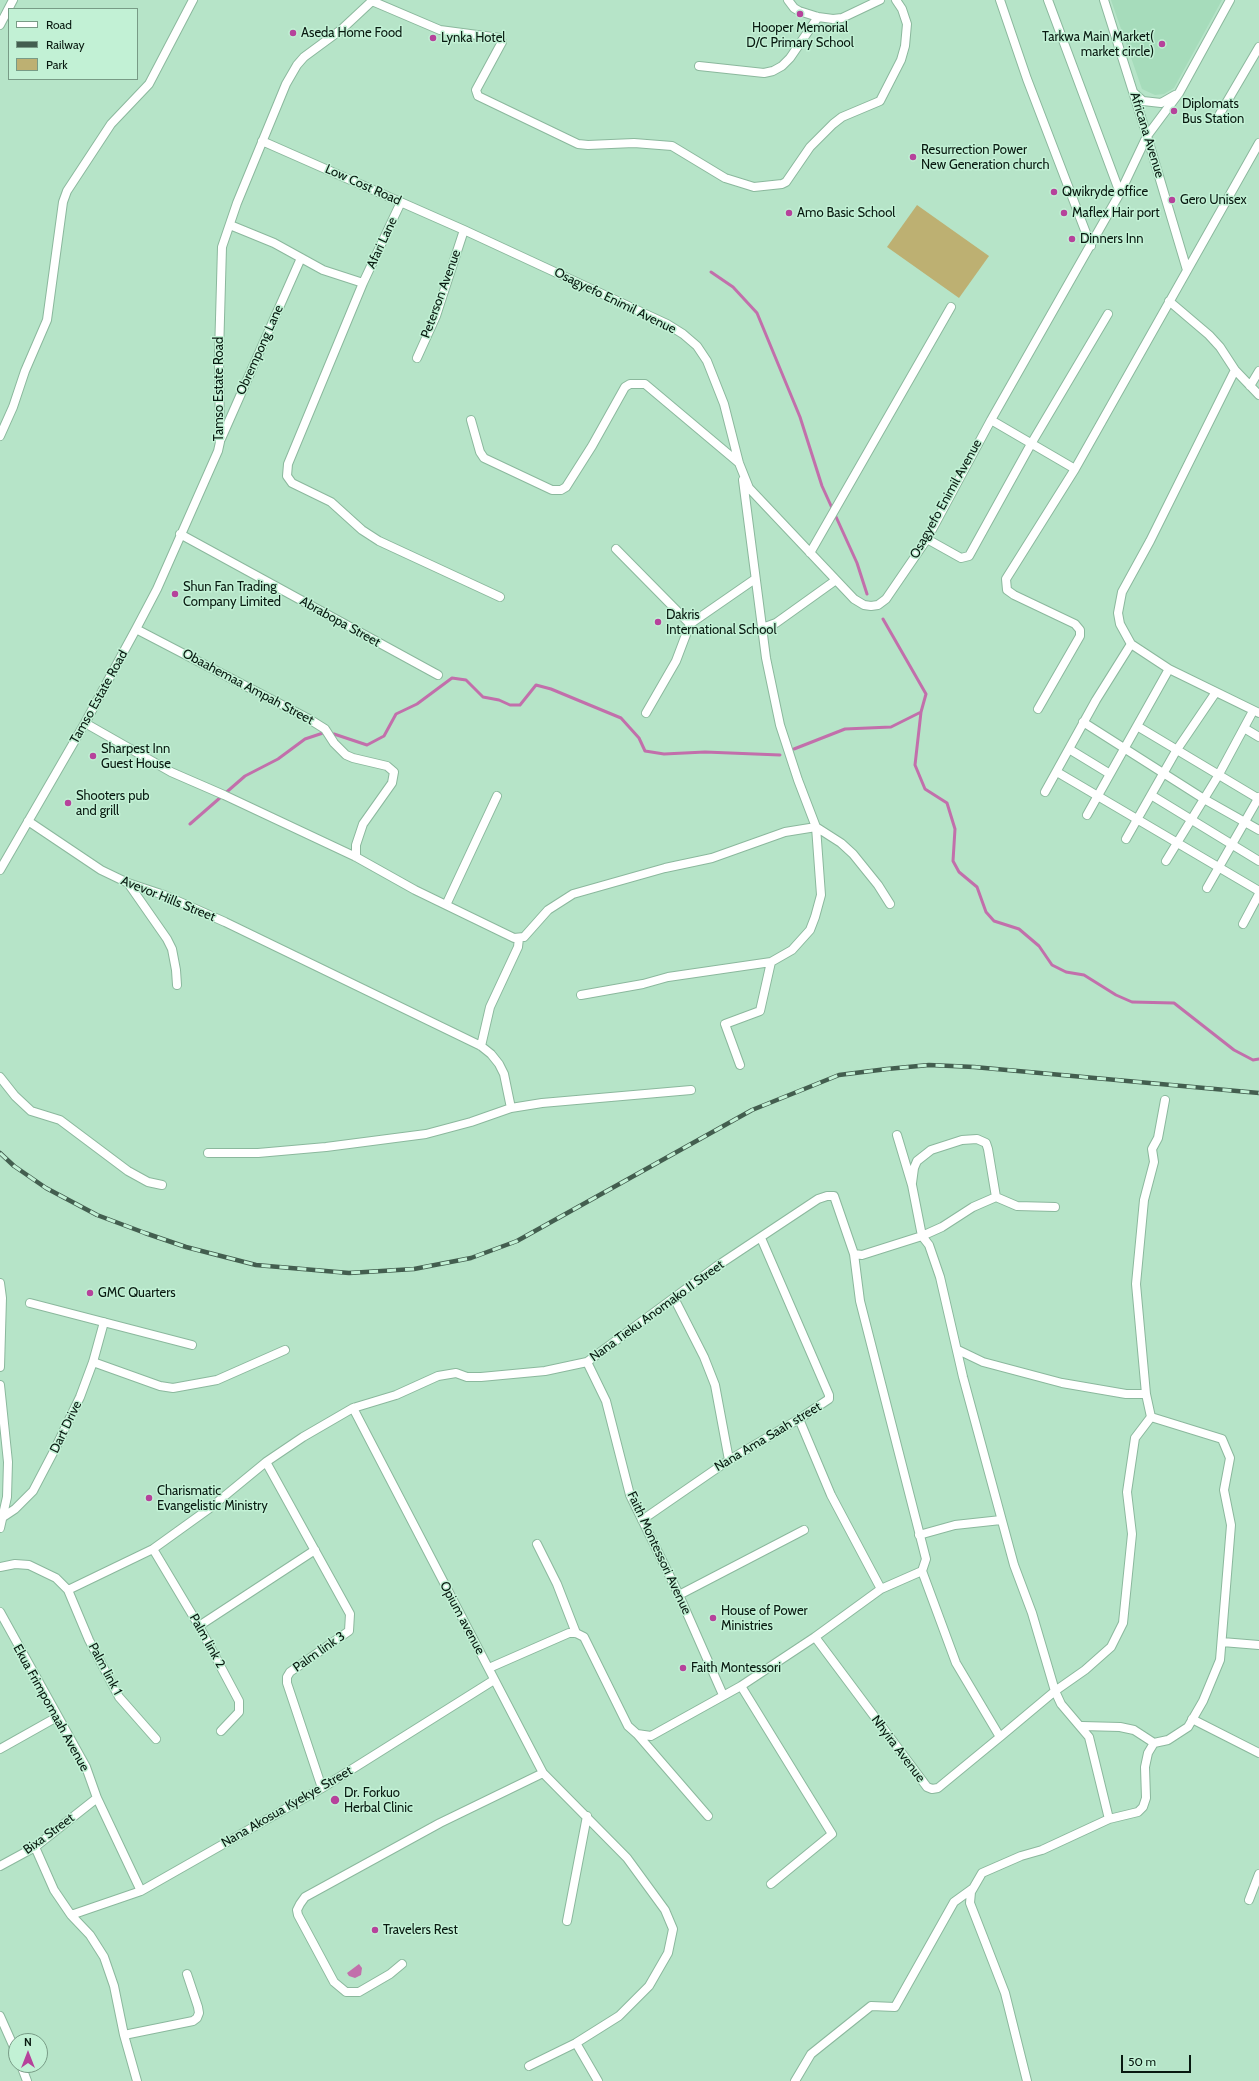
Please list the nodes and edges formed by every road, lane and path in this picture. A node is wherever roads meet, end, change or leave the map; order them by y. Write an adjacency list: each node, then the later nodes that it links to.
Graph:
1 (193, 0): 39 (street)
2 (372, 0): 5 (street); 19 (street, Tamso Estate Road)
3 (788, 0): 11 (street)
4 (880, 0): 11 (street)
5 (896, 0)
6 (1000, 0): 25 (street)
7 (1048, 0): 21 (street)
8 (1104, 0): 15 (street, Africana Avenue)
9 (1230, 0): 16 (street, Osagyefo Enimil Avenue)
10 (8, 10): 12 (street)
11 (818, 17): 14 (street)
12 (0, 25)
13 (1259, 47): 17 (street)
14 (699, 66)
15 (1134, 93): 16 (street); 18 (street, Africana Avenue)
16 (1179, 93): 18 (street, Osagyefo Enimil Avenue)
17 (1218, 117)
18 (1147, 136): 21 (street, Osagyefo Enimil Avenue); 27 (street, Africana Avenue)
19 (262, 141): 22 (street, Low Cost Road); 23 (street, Tamso Estate Road)
20 (1259, 143): 27 (street)
21 (1120, 193): 25 (street, Osagyefo Enimil Avenue)
22 (401, 202): 24 (street, Low Cost Road); 28 (street, Afari Lane)
23 (230, 225): 26 (street); 40 (street, Tamso Estate Road)
24 (464, 230): 32 (street, Peterson Avenue); 42 (street, Osagyefo Enimil Avenue)
25 (1091, 246): 38 (street, Osagyefo Enimil Avenue)
26 (301, 258): 28 (street); 40 (street, Obrempong Lane)
27 (1187, 270): 29 (street)
28 (363, 283): 51 (street, Afari Lane)
29 (1169, 301): 33 (street); 43 (street)
30 (951, 307): 48 (street)
31 (1108, 314): 41 (street)
32 (417, 358)
33 (1235, 370): 35 (street); 55 (street)
34 (1259, 371): 35 (street)
35 (1250, 386): 36 (street)
36 (1259, 395)
37 (471, 420): 42 (street)
38 (991, 420): 41 (street); 46 (street, Osagyefo Enimil Avenue)
39 (0, 436)
40 (220, 442): 45 (street, Tamso Estate Road)
41 (1031, 444): 43 (street); 46 (street)
42 (739, 463): 44 (street, Osagyefo Enimil Avenue)
43 (1075, 469): 59 (street)
44 (743, 474): 48 (street, Osagyefo Enimil Avenue); 49 (street)
45 (180, 534): 54 (street, Tamso Estate Road); 57 (street, Abrabopa Street)
46 (927, 539): 50 (street, Osagyefo Enimil Avenue)
47 (616, 549): 52 (street)
48 (810, 553): 50 (street, Osagyefo Enimil Avenue)
49 (755, 579): 52 (street); 53 (street)
50 (836, 580): 53 (street)
51 (500, 596)
52 (690, 624): 61 (street)
53 (762, 628): 85 (street)
54 (136, 629): 63 (street, Tamso Estate Road); 90 (street, Obaahemaa Ampah Street)
55 (1131, 644): 56 (street); 62 (street)
56 (1168, 669): 58 (street); 64 (street)
57 (438, 675)
58 (1216, 692): 60 (street); 69 (street)
59 (1038, 709)
60 (1256, 712): 65 (street)
61 (646, 713)
62 (1083, 722): 67 (street); 68 (street)
63 (85, 723): 83 (street, Tamso Estate Road); 90 (street)
64 (1137, 726): 67 (street); 69 (street)
65 (1244, 728): 66 (street); 73 (street)
66 (1259, 737)
67 (1124, 748): 71 (street); 72 (street)
68 (1069, 749): 70 (street); 71 (street)
69 (1176, 751): 72 (street); 73 (street)
70 (1057, 772): 74 (street); 77 (street)
71 (1110, 774): 77 (street)
72 (1164, 774): 75 (street); 79 (street)
73 (1218, 776): 78 (street); 79 (street)
74 (1044, 792)
75 (1151, 795): 81 (street); 82 (street)
76 (497, 796): 100 (street)
77 (1098, 796): 80 (street); 81 (street)
78 (1259, 798): 84 (street)
79 (1204, 799): 82 (street); 84 (street)
80 (1086, 815)
81 (1138, 819): 87 (street); 88 (street)
82 (1191, 820): 88 (street); 89 (street)
83 (28, 821): 94 (street, Tamso Estate Road); 95 (street, Avevor Hills Street)
84 (1245, 822): 86 (street); 89 (street)
85 (816, 827): 99 (street); 102 (street); 103 (street)
86 (1259, 830)
87 (1126, 839)
88 (1178, 842): 92 (street); 93 (street)
89 (1232, 844): 91 (street); 93 (street)
90 (356, 857): 100 (street)
91 (1259, 861)
92 (1166, 862)
93 (1219, 867): 96 (street); 97 (street)
94 (0, 870)
95 (128, 883): 104 (street); 106 (street, Avevor Hills Street)
96 (1207, 888)
97 (1259, 891)
98 (1259, 894): 101 (street)
99 (890, 904)
100 (446, 905): 102 (street)
101 (1243, 924)
102 (519, 938): 106 (street)
103 (771, 962): 105 (street); 107 (street)
104 (177, 985)
105 (581, 995)
106 (481, 1046): 111 (street, Avevor Hills Street)
107 (740, 1065)
108 (0, 1077): 114 (street)
109 (691, 1090): 111 (street)
110 (1165, 1100): 132 (street)
111 (511, 1108): 113 (street)
112 (897, 1135): 115 (street)
113 (208, 1153)
114 (162, 1185)
115 (912, 1185): 116 (street); 118 (street)
116 (996, 1197): 117 (street); 118 (street)
117 (1055, 1207)
118 (922, 1236): 120 (street); 127 (street)
119 (761, 1238): 120 (street, Nana Tieku Anomako II Street); 122 (street, Nana Tieku Anomako II Street); 135 (street, Nana Ama Saah street)
120 (854, 1254): 145 (street)
121 (0, 1282): 130 (street)
122 (674, 1298): 129 (street, Nana Tieku Anomako II Street); 137 (street)
123 (30, 1303): 124 (street)
124 (104, 1322): 125 (street); 128 (street, Dart Drive)
125 (192, 1345)
126 (285, 1350): 128 (street)
127 (958, 1350): 132 (street); 142 (street)
128 (93, 1362): 140 (street, Dart Drive)
129 (587, 1362): 133 (street, Nana Tieku Anomako II Street); 141 (street, Faith Montessori Avenue)
130 (0, 1367)
131 (0, 1385): 138 (street)
132 (1146, 1394): 134 (street)
133 (353, 1408): 139 (street, Nana Tieku Anomako II Street); 160 (street, Opium avenue)
134 (1151, 1417): 158 (street); 163 (street, Nhyira Avenue)
135 (799, 1419): 137 (street, Nana Ama Saah street); 151 (street)
136 (0, 1458): 138 (street)
137 (729, 1460): 141 (street, Nana Ama Saah street)
138 (8, 1462): 140 (street)
139 (266, 1462): 147 (street, Nana Tieku Anomako II Street); 148 (street, Palm link 3)
140 (3, 1517): 143 (street)
141 (642, 1520): 153 (street, Faith Montessori Avenue)
142 (1001, 1520): 145 (street); 163 (street)
143 (0, 1528)
144 (804, 1530): 153 (street)
145 (919, 1535): 150 (street)
146 (537, 1544): 156 (street)
147 (153, 1549): 152 (street, Nana Tieku Anomako II Street); 155 (street, Palm link 2)
148 (315, 1550): 155 (street); 176 (street, Palm link 3)
149 (0, 1567): 152 (street)
150 (922, 1571): 151 (street); 170 (street)
151 (881, 1589): 157 (street)
152 (68, 1590): 171 (street, Palm link 1)
153 (679, 1595): 164 (street, Faith Montessori Avenue)
154 (0, 1612): 165 (street, Ekua Frimpomaah Avenue)
155 (199, 1626): 168 (street, Palm link 2)
156 (576, 1633): 160 (street); 169 (street)
157 (815, 1637): 162 (street); 170 (street, Nhyira Avenue)
158 (1222, 1642): 159 (street); 166 (street)
159 (1259, 1645)
160 (489, 1668): 161 (street, Opium avenue)
161 (494, 1680): 175 (street, Opium avenue); 176 (street, Nana Akosua Kyekye Street)
162 (741, 1686): 164 (street); 184 (street)
163 (1055, 1691): 167 (street); 170 (street, Nhyira Avenue)
164 (723, 1695): 169 (street)
165 (57, 1717): 173 (street); 177 (street, Ekua Frimpomaah Avenue)
166 (1192, 1719): 172 (street); 174 (street)
167 (1082, 1726): 172 (street); 180 (street)
168 (221, 1731)
169 (638, 1734): 179 (street)
170 (1000, 1737)
171 (156, 1739)
172 (1154, 1743): 180 (street)
173 (0, 1748)
174 (1259, 1753)
175 (543, 1773): 178 (street, Opium avenue); 190 (street)
176 (322, 1788): 186 (street, Nana Akosua Kyekye Street)
177 (97, 1798): 181 (street, Bixa Street); 186 (street, Ekua Frimpomaah Avenue)
178 (587, 1816): 189 (street); 195 (street, Opium avenue)
179 (708, 1816)
180 (1109, 1819): 185 (street)
181 (35, 1847): 182 (street, Bixa Street); 188 (street)
182 (0, 1866)
183 (1259, 1874): 187 (street)
184 (771, 1884)
185 (972, 1889): 199 (street); 200 (street)
186 (141, 1891): 188 (street, Nana Akosua Kyekye Street)
187 (1249, 1900)
188 (71, 1915): 194 (street)
189 (566, 1921)
190 (402, 1964)
191 (186, 1974): 194 (street)
192 (0, 2016): 193 (street)
193 (8, 2034)
194 (124, 2035): 197 (street)
195 (576, 2043): 196 (street, Opium avenue); 198 (street)
196 (529, 2066)
197 (137, 2081)
198 (598, 2081)
199 (795, 2081)
200 (1027, 2081)

